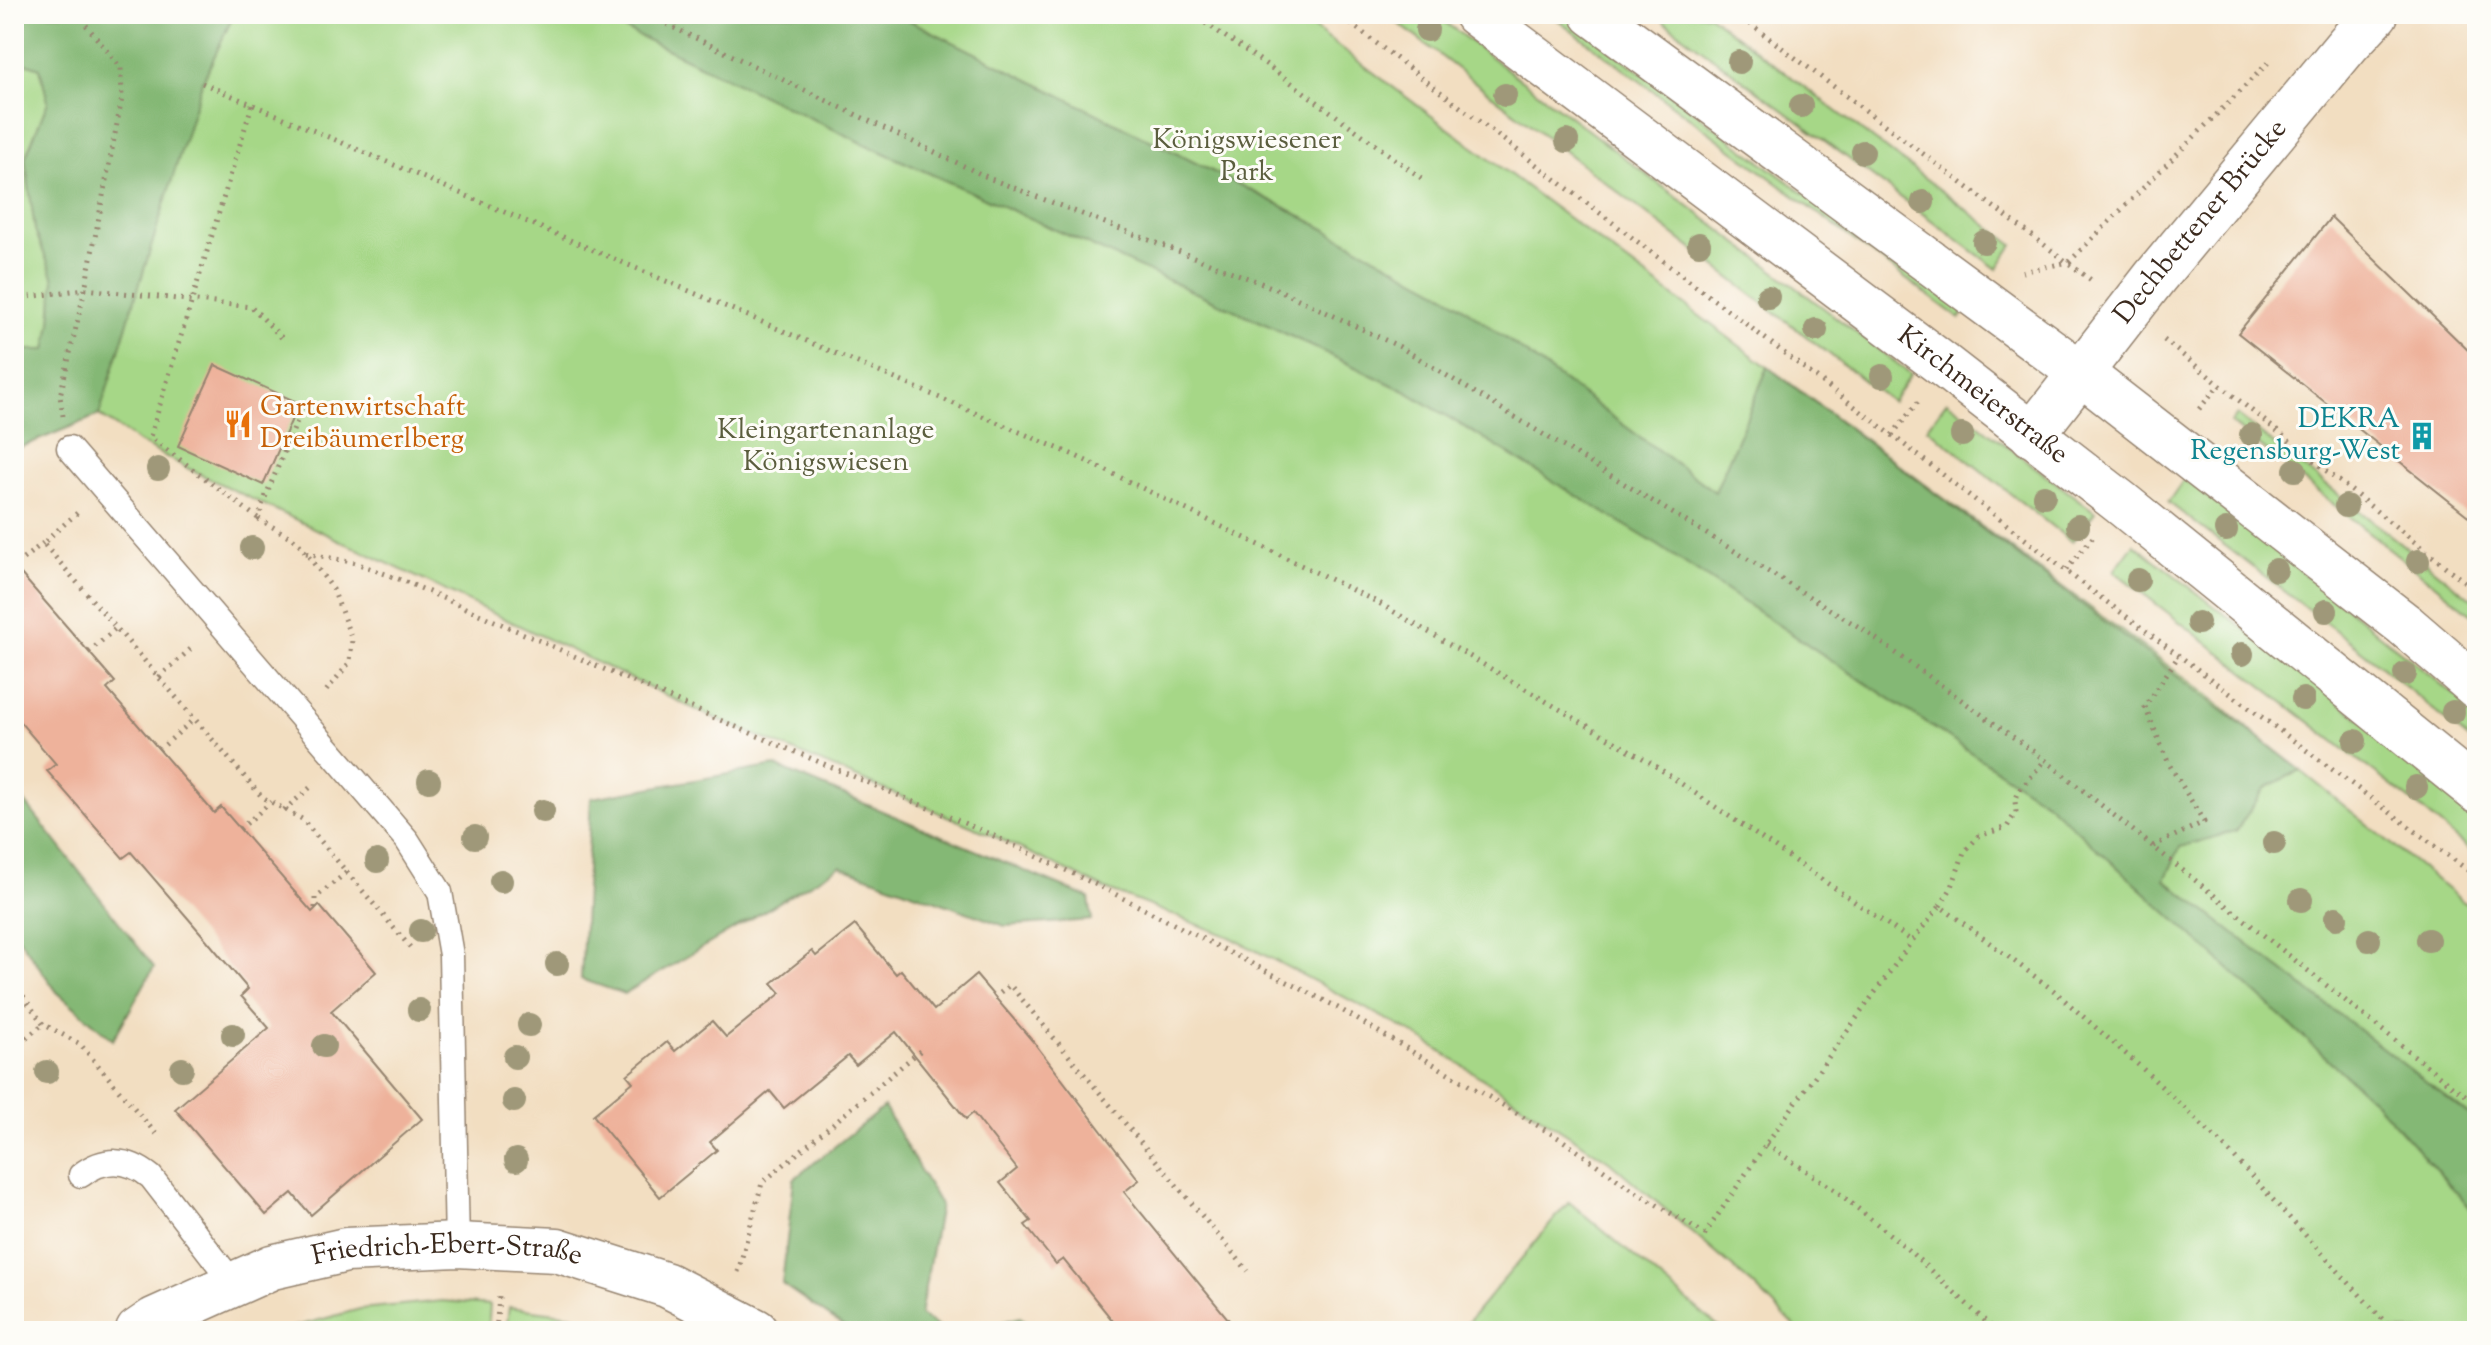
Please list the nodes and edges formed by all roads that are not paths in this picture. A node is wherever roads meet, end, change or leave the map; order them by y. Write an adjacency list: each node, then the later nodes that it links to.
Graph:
1 (1476, 14): 5 (main road, Kirchmeierstraße)
2 (1593, 14): 4 (main road)
3 (2376, 14): 4 (main road, Dechbettener Brücke)
4 (2082, 374): 5 (main road, Dechbettener Brücke); 7 (main road)
5 (2032, 435): 8 (main road, Kirchmeierstraße)
6 (69, 448): 10 (lane)
7 (2477, 687)
8 (2477, 791)
9 (81, 1175): 11 (lane)
10 (457, 1245): 11 (main road, Friedrich-Ebert-Straße); 12 (main road, Friedrich-Ebert-Straße)
11 (234, 1284): 13 (main road, Friedrich-Ebert-Straße)
12 (741, 1323)
13 (138, 1331)

